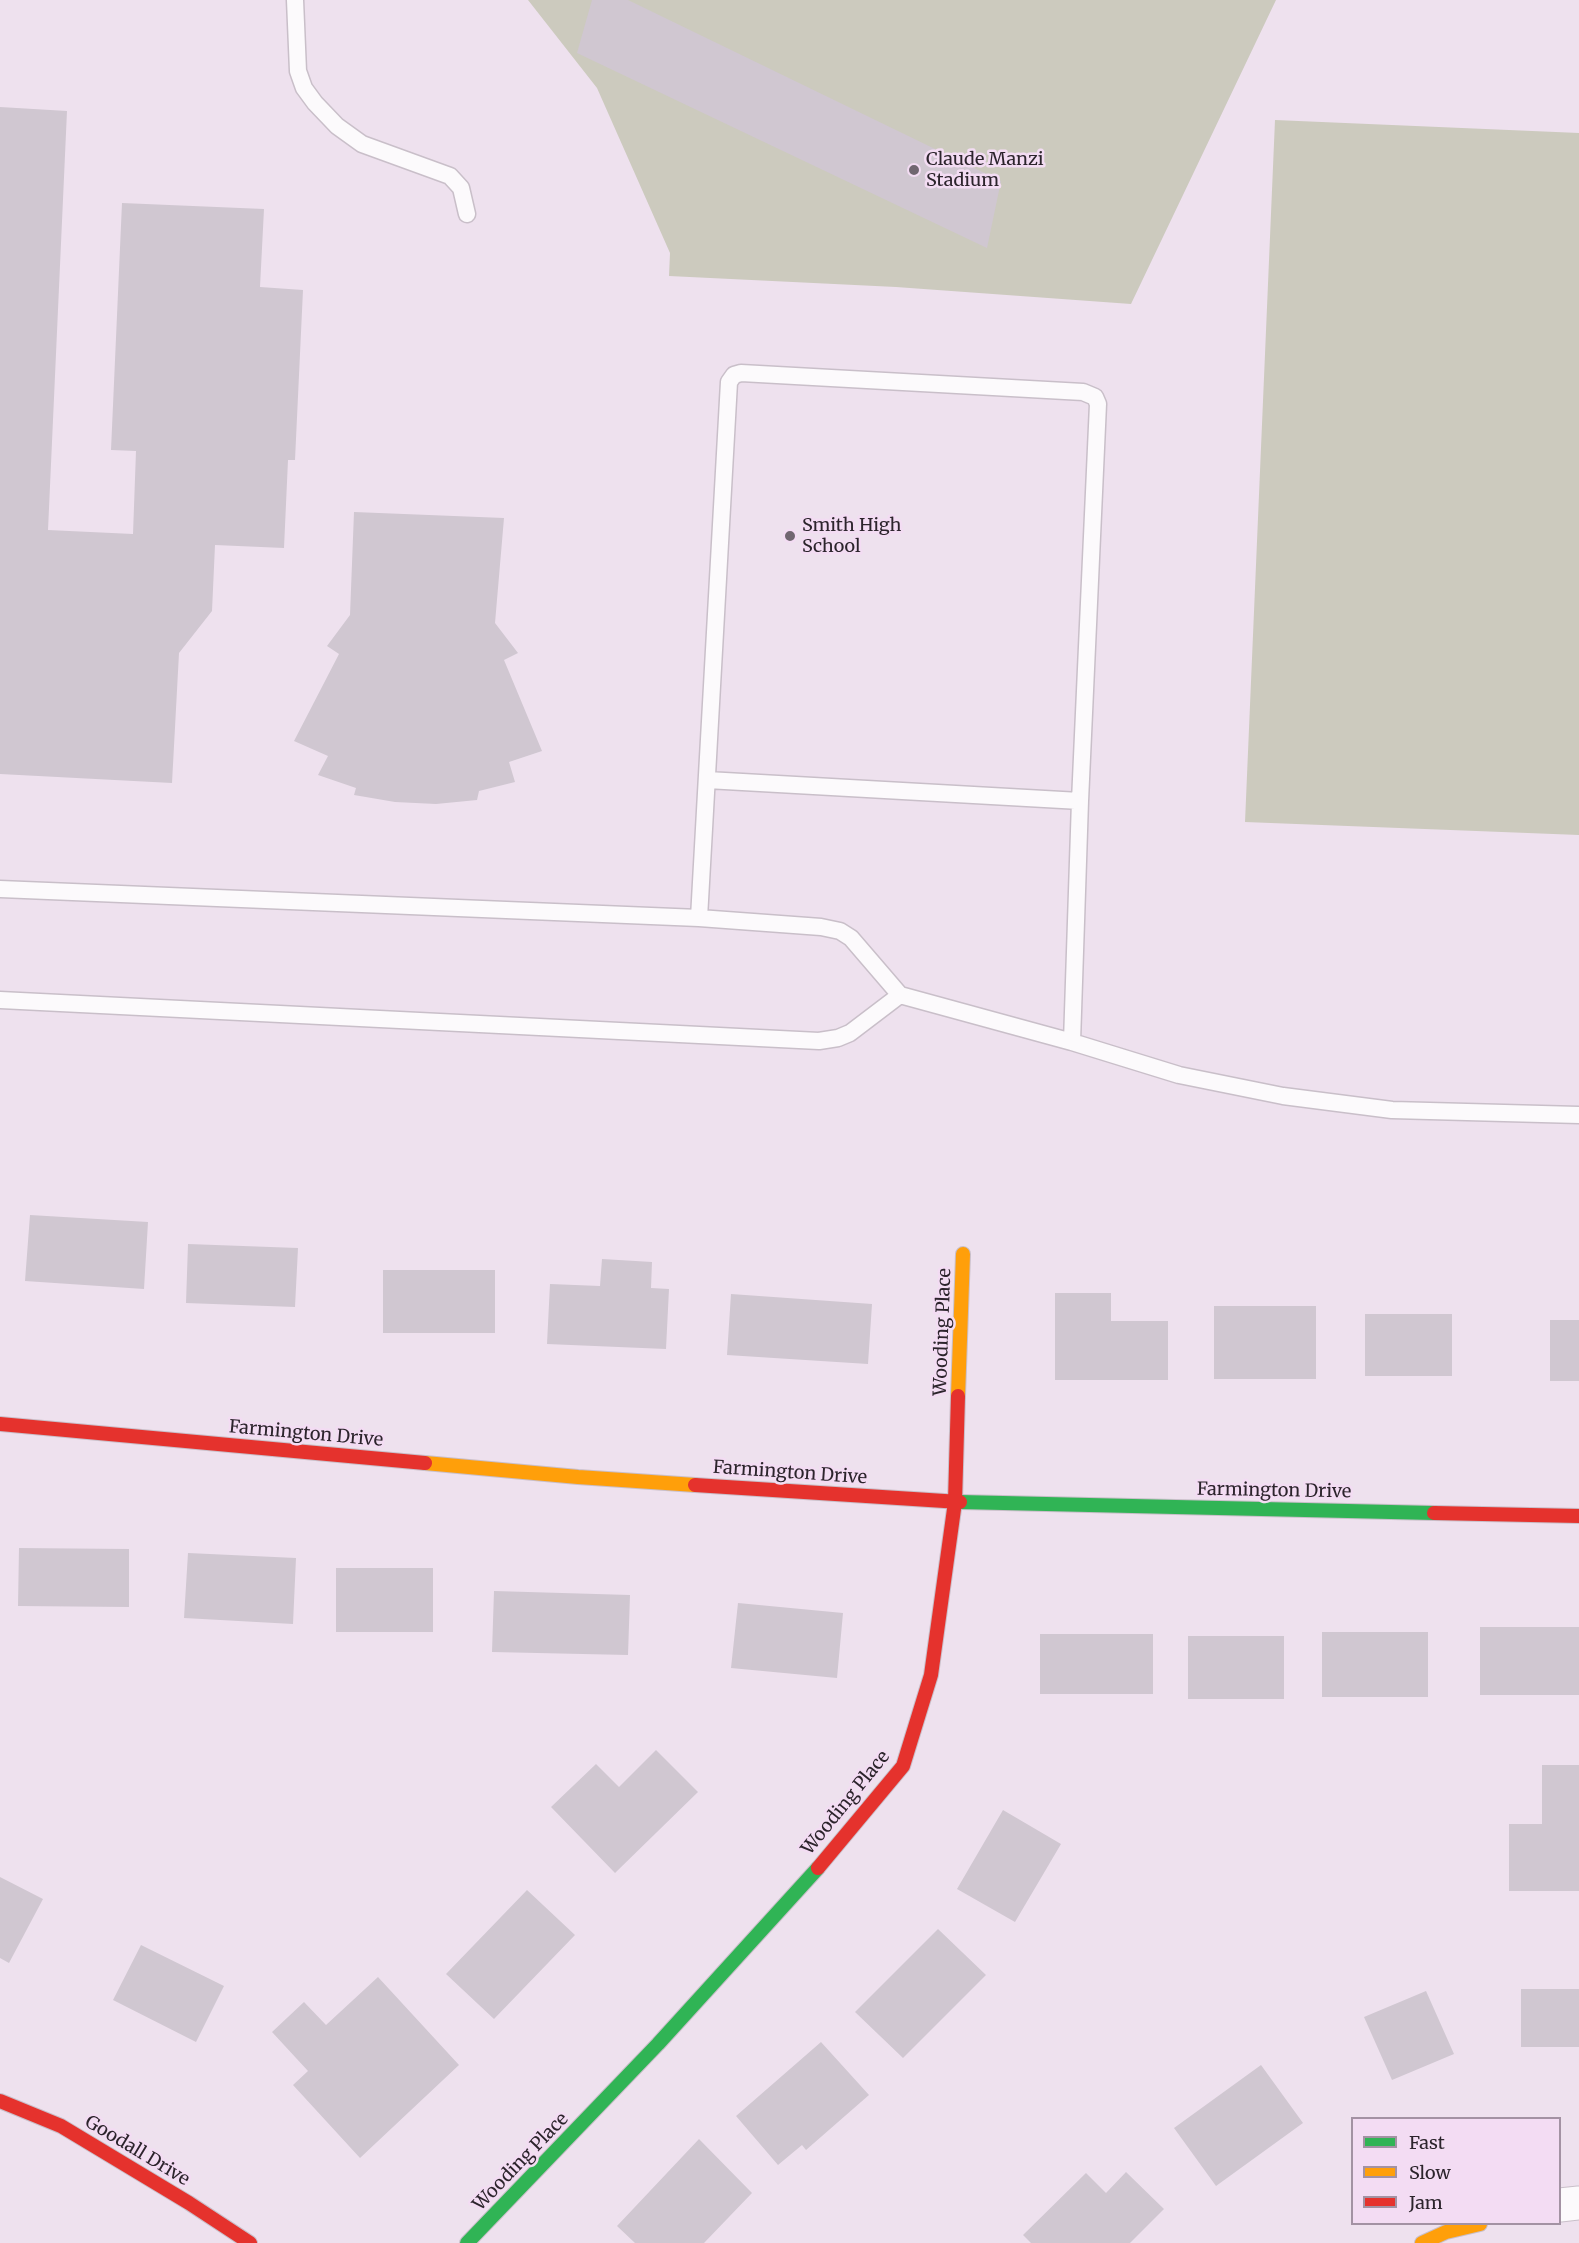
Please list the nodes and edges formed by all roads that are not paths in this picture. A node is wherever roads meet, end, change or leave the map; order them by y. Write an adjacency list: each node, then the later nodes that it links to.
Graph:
1 (296, 0): 2 (lane)
2 (467, 214)
3 (707, 780): 4 (lane); 4 (lane); 6 (lane)
4 (1080, 801): 9 (lane)
5 (0, 889): 6 (lane)
6 (699, 918): 7 (lane)
7 (900, 995): 8 (lane); 9 (lane)
8 (0, 1000)
9 (1072, 1042): 10 (lane)
10 (1579, 1115)
11 (963, 1254): 13 (street, Wooding Place)
12 (0, 1424): 13 (street, Farmington Drive)
13 (955, 1502): 14 (street, Farmington Drive); 20 (street, Wooding Place)
14 (1579, 1516)
15 (0, 2101): 19 (street, Goodall Drive)
16 (1579, 2203): 17 (street)
17 (1561, 2205)
18 (1472, 2225): 21 (street)
19 (250, 2243)
20 (467, 2243)
21 (1422, 2243)

